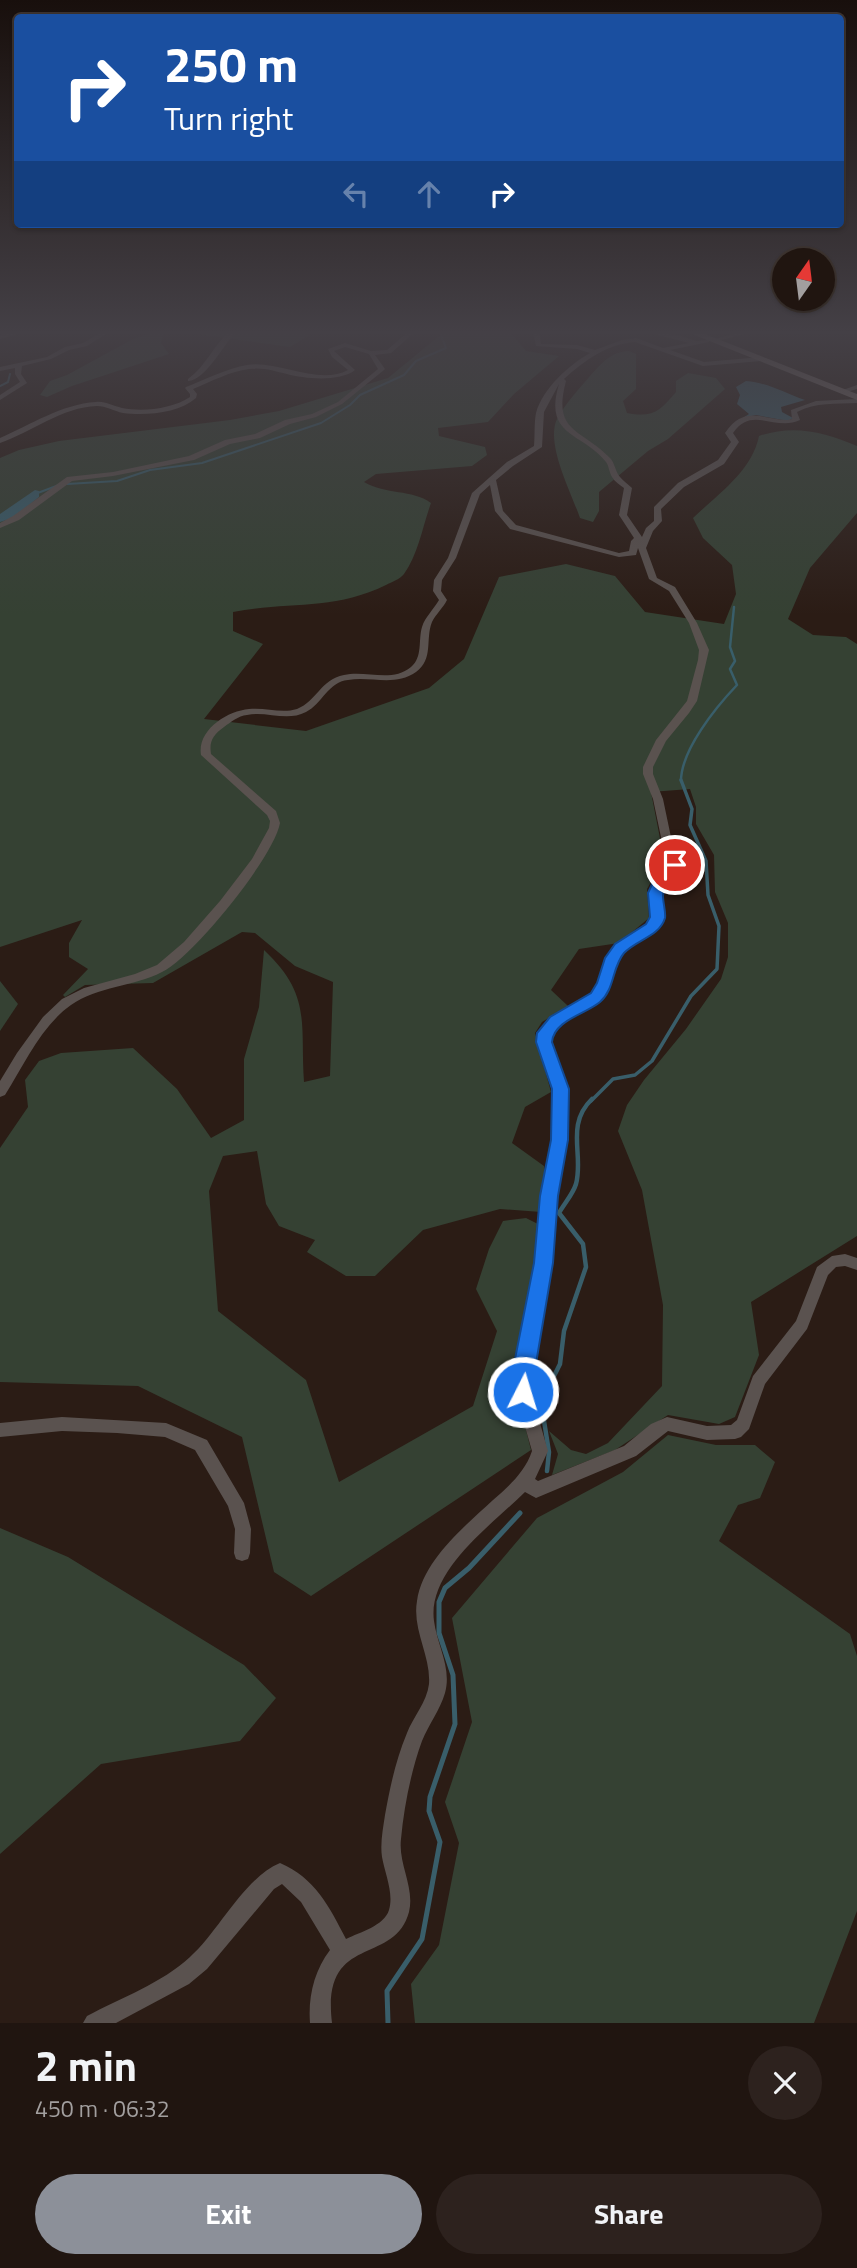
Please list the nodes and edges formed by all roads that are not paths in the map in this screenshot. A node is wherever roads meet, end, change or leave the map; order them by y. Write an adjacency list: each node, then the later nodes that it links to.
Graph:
1 (31, 426): 6 (street)
2 (278, 426): 10 (street)
3 (539, 426): 9 (street)
4 (566, 426): 12 (street)
5 (732, 426): 12 (street)
6 (19, 433): 7 (street); 8 (street)
7 (0, 436)
8 (0, 441)
9 (492, 478): 12 (street); 13 (street)
10 (59, 485): 11 (street)
11 (0, 526)
12 (640, 543): 16 (street)
13 (0, 1092)
14 (857, 1264): 16 (street)
15 (0, 1430): 17 (street)
16 (525, 1481): 18 (street)
17 (242, 1553)
18 (342, 1952): 19 (street); 20 (street)
19 (94, 2023)
20 (321, 2023)

